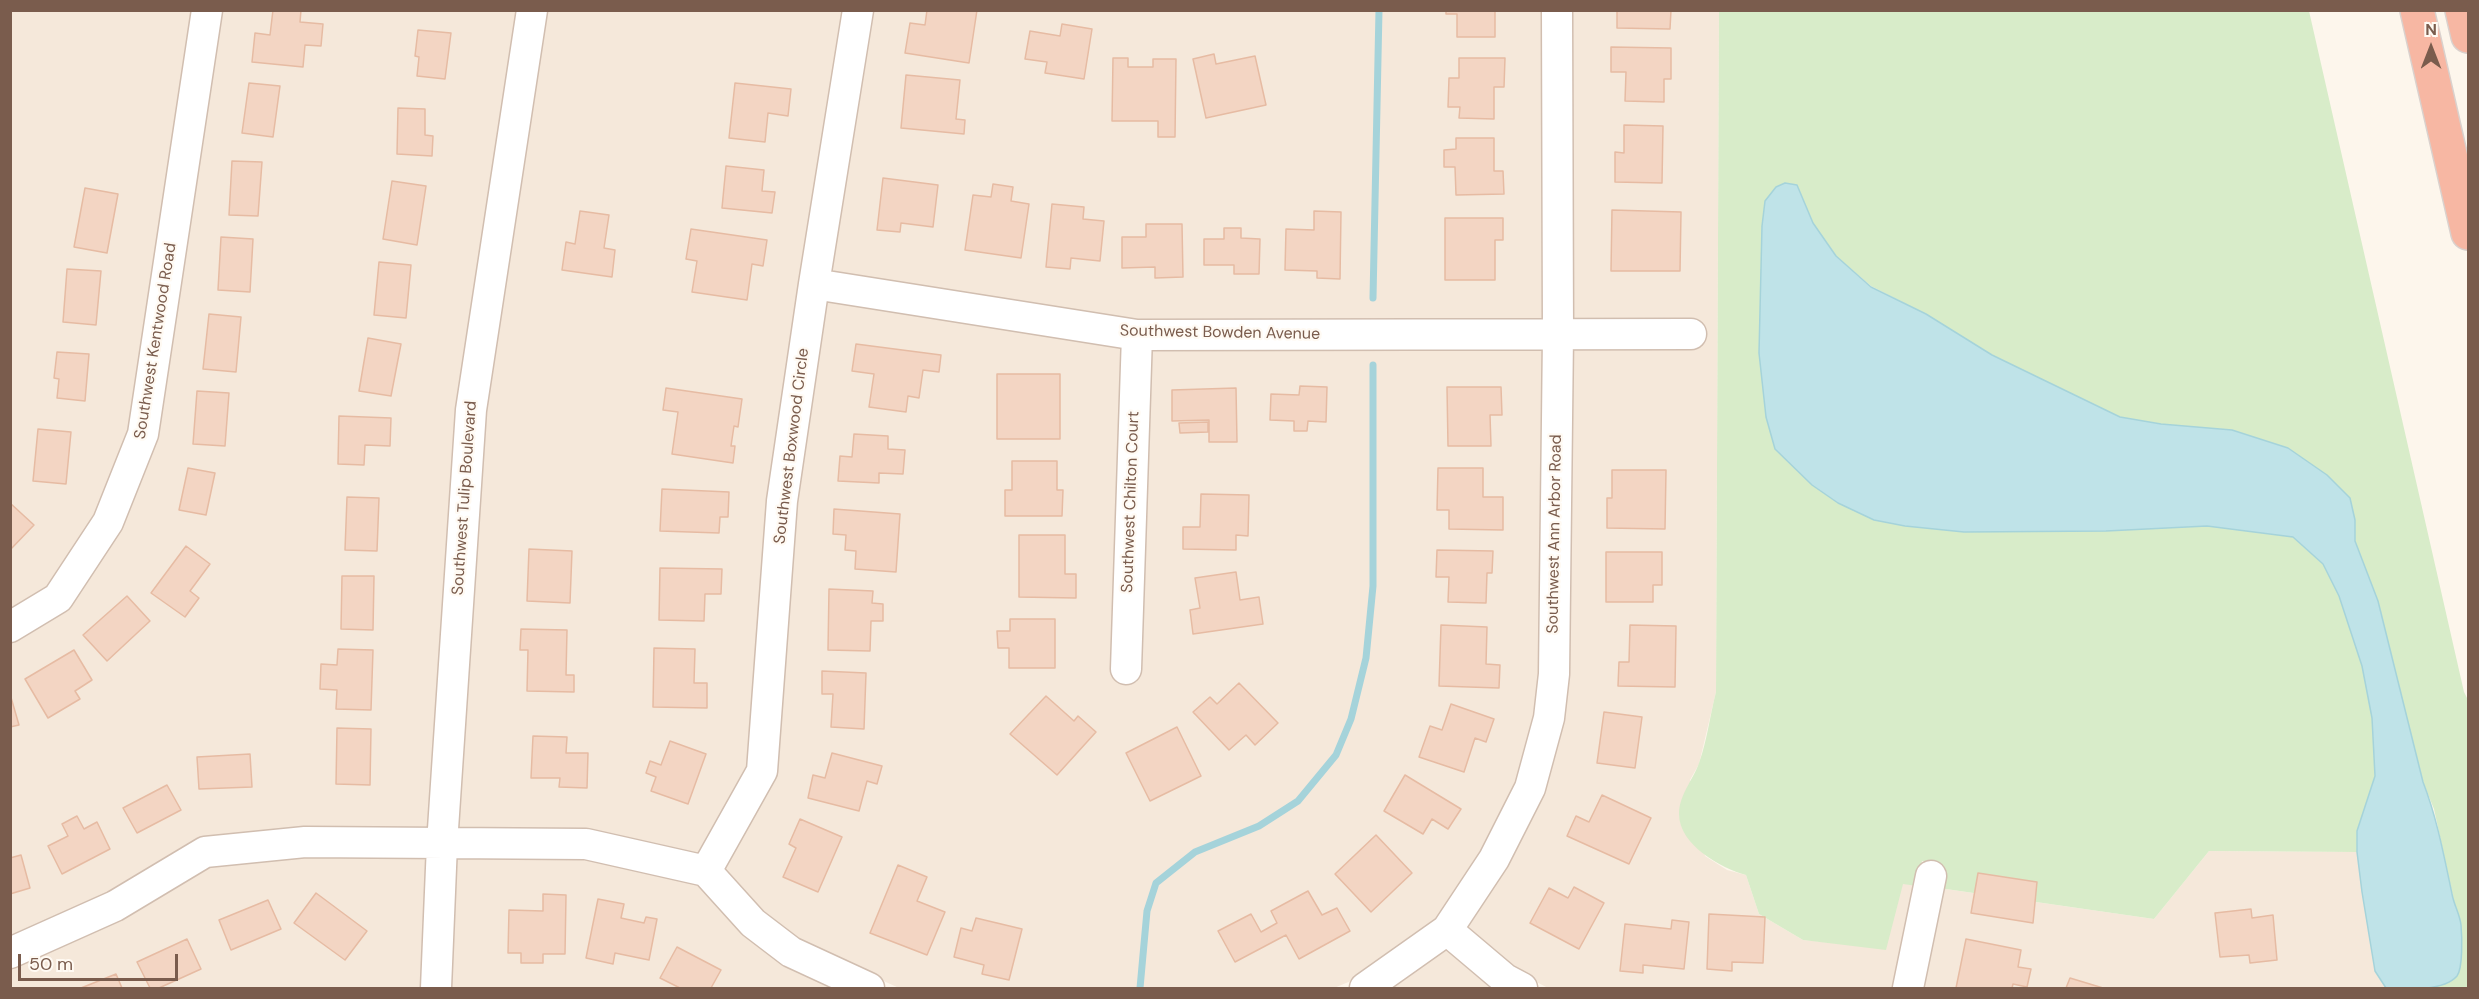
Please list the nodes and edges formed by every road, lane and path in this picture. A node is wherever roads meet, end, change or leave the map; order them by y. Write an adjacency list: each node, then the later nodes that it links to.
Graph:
1 (207, 10): 13 (street, Southwest Kentwood Road)
2 (532, 10): 15 (street, Southwest Tulip Boulevard)
3 (858, 10): 9 (street, Southwest Boxwood Circle)
4 (1557, 10): 12 (street, Southwest Ann Arbor Road)
5 (2417, 10): 8 (highway)
6 (2462, 10): 7 (highway)
7 (2469, 36)
8 (2469, 233)
9 (814, 284): 11 (street, Southwest Bowden Avenue); 16 (street, Southwest Boxwood Circle)
10 (1691, 334): 12 (street, Southwest Bowden Avenue)
11 (1137, 335): 12 (street, Southwest Bowden Avenue); 14 (street, Southwest Chilton Court)
12 (1558, 335): 18 (street, Southwest Ann Arbor Road)
13 (10, 627)
14 (1126, 669)
15 (442, 844): 16 (street); 19 (street); 20 (street, Southwest Tulip Boulevard)
16 (706, 871): 21 (street)
17 (1930, 876): 24 (street)
18 (1447, 930): 22 (street, Southwest Ann Arbor Road); 23 (street)
19 (10, 953)
20 (436, 988)
21 (869, 988)
22 (1365, 988)
23 (1522, 988)
24 (1908, 988)

